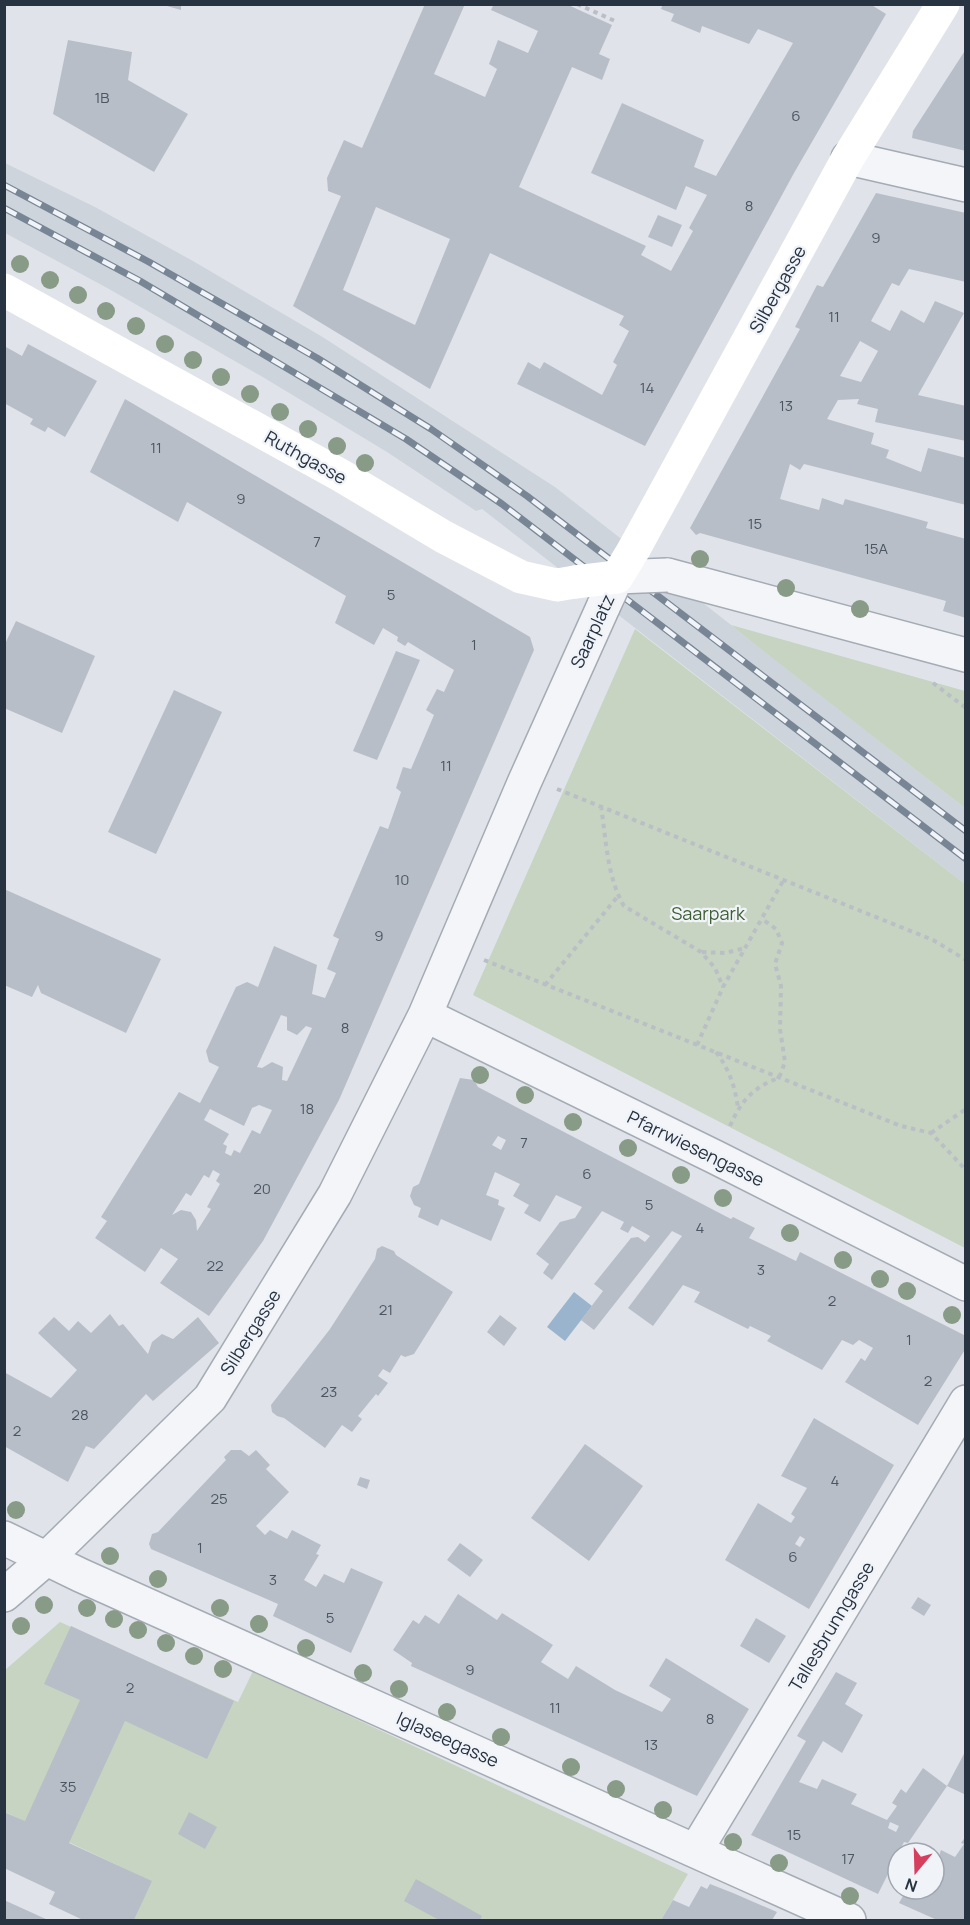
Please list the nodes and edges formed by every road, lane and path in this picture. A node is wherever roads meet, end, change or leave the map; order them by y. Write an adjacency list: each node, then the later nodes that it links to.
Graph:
1 (577, 4): 3 (path)
2 (943, 4): 4 (main road, Silbergasse)
3 (615, 21)
4 (848, 158): 5 (street); 7 (main road, Silbergasse, bridge)
5 (966, 185)
6 (4, 290): 7 (main road, Ruthgasse, bridge)
7 (611, 591): 8 (street, Saarplatz, bridge); 22 (street, Saarplatz)
8 (966, 655)
9 (929, 681): 10 (path)
10 (966, 708)
11 (556, 789): 12 (path)
12 (601, 806): 13 (path); 14 (path)
13 (783, 881): 15 (path); 19 (path)
14 (618, 896): 17 (path); 20 (path)
15 (762, 919): 16 (path); 25 (path)
16 (745, 948): 17 (path); 21 (path)
17 (701, 952): 21 (path)
18 (482, 959): 20 (path)
19 (966, 960)
20 (545, 985): 23 (path)
21 (723, 987): 23 (path)
22 (424, 1015): 29 (street, Pfarrwiesengasse); 34 (street, Silbergasse)
23 (697, 1044): 24 (path)
24 (716, 1052): 25 (path); 26 (path)
25 (779, 1078): 26 (path); 28 (path)
26 (738, 1109): 29 (path)
27 (966, 1109): 28 (path)
28 (931, 1132): 30 (path)
29 (715, 1157): 31 (street, Pfarrwiesengasse)
30 (966, 1170)
31 (966, 1284)
32 (966, 1402): 36 (street, Tallesbrunngasse)
33 (4, 1538): 34 (street, Iglaseegasse)
34 (46, 1560): 35 (street, Silbergasse); 36 (street, Iglaseegasse)
35 (4, 1595)
36 (696, 1850): 37 (street, Iglaseegasse)
37 (849, 1920)

